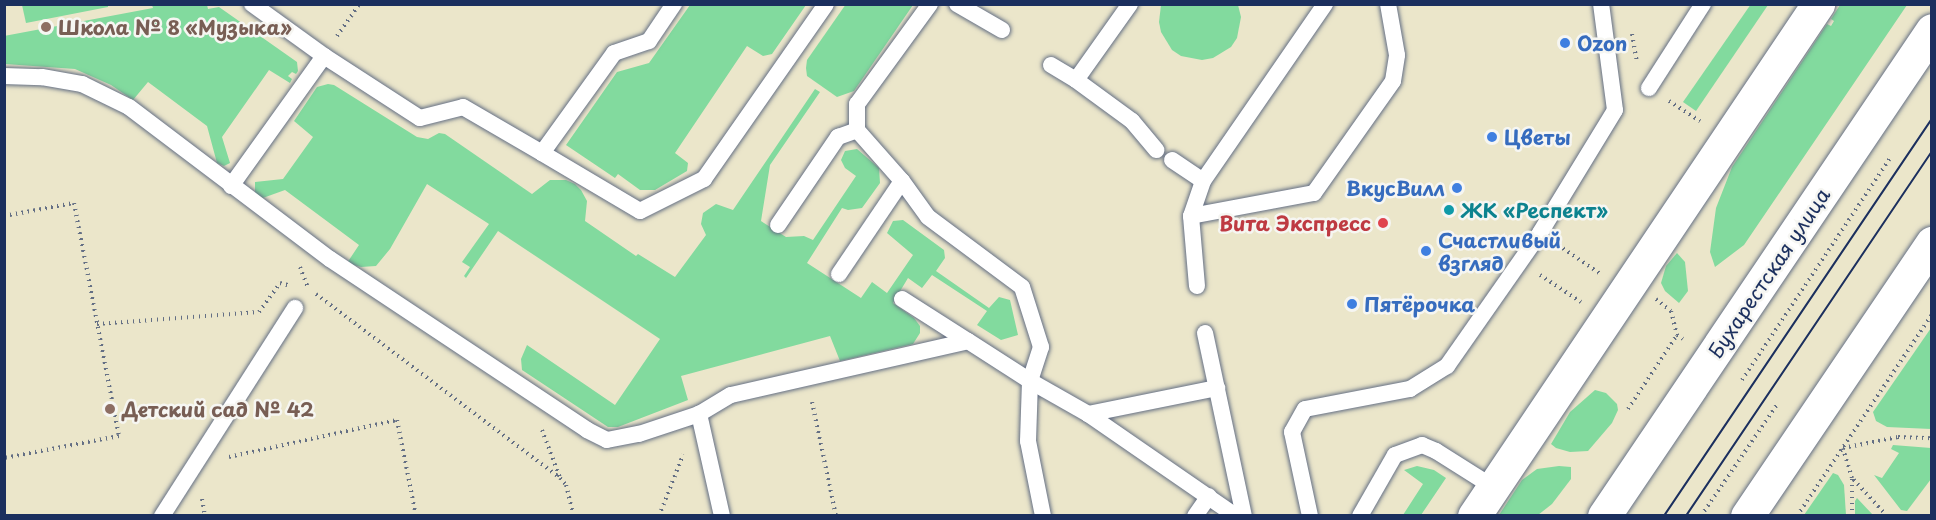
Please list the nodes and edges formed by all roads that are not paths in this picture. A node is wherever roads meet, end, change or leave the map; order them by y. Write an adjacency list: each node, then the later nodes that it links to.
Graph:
1 (252, 4): 14 (lane)
2 (674, 4): 21 (lane)
3 (826, 4): 21 (lane)
4 (930, 4): 19 (lane)
5 (957, 4): 12 (lane)
6 (1130, 4): 17 (lane)
7 (1325, 4): 23 (lane)
8 (1388, 4): 26 (lane)
9 (1601, 4): 47 (lane)
10 (1703, 4): 18 (lane)
11 (1818, 4): 39 (main road)
12 (1002, 30)
13 (1932, 30): 50 (main road, Бухарестская улица)
14 (324, 56): 21 (lane); 25 (lane)
15 (1051, 65): 17 (lane)
16 (4, 76): 25 (lane)
17 (1076, 80): 20 (lane)
18 (1644, 81)
19 (857, 130): 24 (lane); 27 (lane)
20 (1156, 150)
21 (542, 153)
22 (1172, 160): 23 (lane)
23 (1203, 181): 26 (lane)
24 (902, 182): 29 (lane); 35 (lane)
25 (231, 186): 37 (lane)
26 (1191, 216): 30 (lane)
27 (778, 225)
28 (1932, 243): 51 (main road)
29 (839, 274)
30 (1197, 286)
31 (902, 299): 34 (lane)
32 (295, 308): 41 (lane)
33 (1204, 333): 36 (lane)
34 (968, 341): 35 (lane); 37 (lane)
35 (1030, 381): 38 (lane); 43 (lane)
36 (1216, 388): 38 (lane); 46 (lane)
37 (699, 414): 42 (lane)
38 (1088, 414): 40 (lane)
39 (1493, 488): 48 (lane); 49 (main road)
40 (1209, 496): 44 (lane); 45 (lane)
41 (162, 516)
42 (722, 516)
43 (1043, 516)
44 (1195, 516)
45 (1236, 516)
46 (1244, 516)
47 (1310, 516)
48 (1360, 516)
49 (1474, 516)
50 (1604, 516)
51 (1747, 516)

